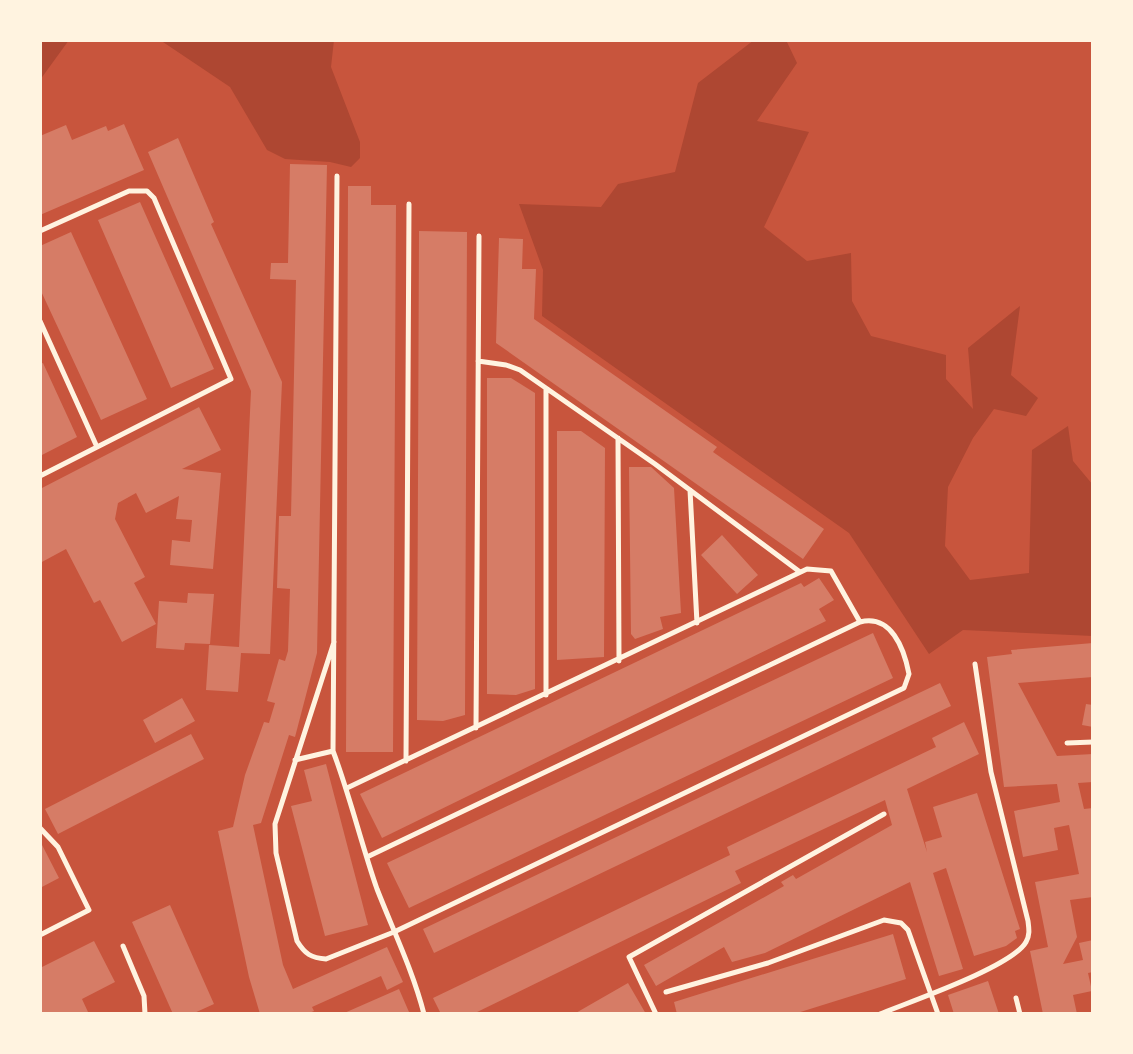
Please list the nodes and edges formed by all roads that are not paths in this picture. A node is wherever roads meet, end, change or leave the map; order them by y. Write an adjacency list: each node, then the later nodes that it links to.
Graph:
1 (337, 176): 15 (lane)
2 (409, 204): 24 (lane)
3 (40, 231): 9 (lane)
4 (479, 236): 6 (lane)
5 (40, 321): 9 (lane)
6 (478, 361): 7 (lane); 19 (lane)
7 (546, 389): 8 (lane); 18 (lane)
8 (618, 438): 11 (lane); 16 (lane)
9 (97, 447): 10 (lane)
10 (40, 476)
11 (690, 490): 12 (lane); 14 (lane)
12 (800, 572): 13 (lane); 14 (lane)
13 (860, 622): 28 (lane); 29 (lane)
14 (697, 623): 16 (lane)
15 (334, 642): 22 (lane); 23 (lane)
16 (619, 661): 18 (lane)
17 (975, 664): 33 (lane)
18 (546, 695): 19 (lane)
19 (476, 728): 24 (lane)
20 (1093, 742): 21 (lane)
21 (1067, 743)
22 (332, 751): 23 (lane); 25 (lane)
23 (294, 760): 29 (lane)
24 (406, 761): 25 (lane)
25 (347, 788): 28 (lane)
26 (884, 814): 37 (lane)
27 (40, 828): 30 (lane)
28 (367, 857): 29 (lane)
29 (394, 932): 36 (lane)
30 (40, 935)
31 (123, 946): 35 (lane)
32 (666, 992): 33 (lane)
33 (931, 994): 38 (lane); 39 (lane)
34 (1016, 998): 40 (lane)
35 (145, 1014)
36 (424, 1014)
37 (656, 1014)
38 (880, 1014)
39 (938, 1014)
40 (1020, 1014)

